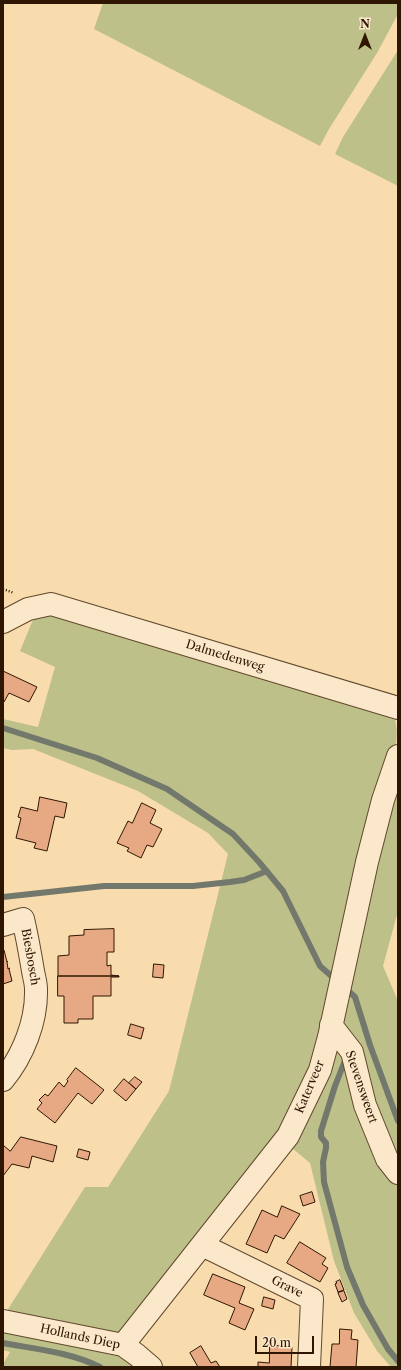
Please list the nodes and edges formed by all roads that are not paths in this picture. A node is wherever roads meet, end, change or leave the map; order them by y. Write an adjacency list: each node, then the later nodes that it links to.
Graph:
1 (3, 622): 2 (street, Dalmedenweg)
2 (398, 708)
3 (398, 756): 5 (street, Katerveer)
4 (3, 925): 6 (street, Biesbosch)
5 (331, 1025): 7 (street, Stevensweert); 8 (street, Katerveer)
6 (3, 1080)
7 (398, 1173)
8 (202, 1246): 10 (street, Katerveer); 12 (street, Grave)
9 (3, 1321): 10 (street, Hollands Diep)
10 (123, 1345): 11 (street, Hollands Diep)
11 (151, 1367)
12 (309, 1367)

